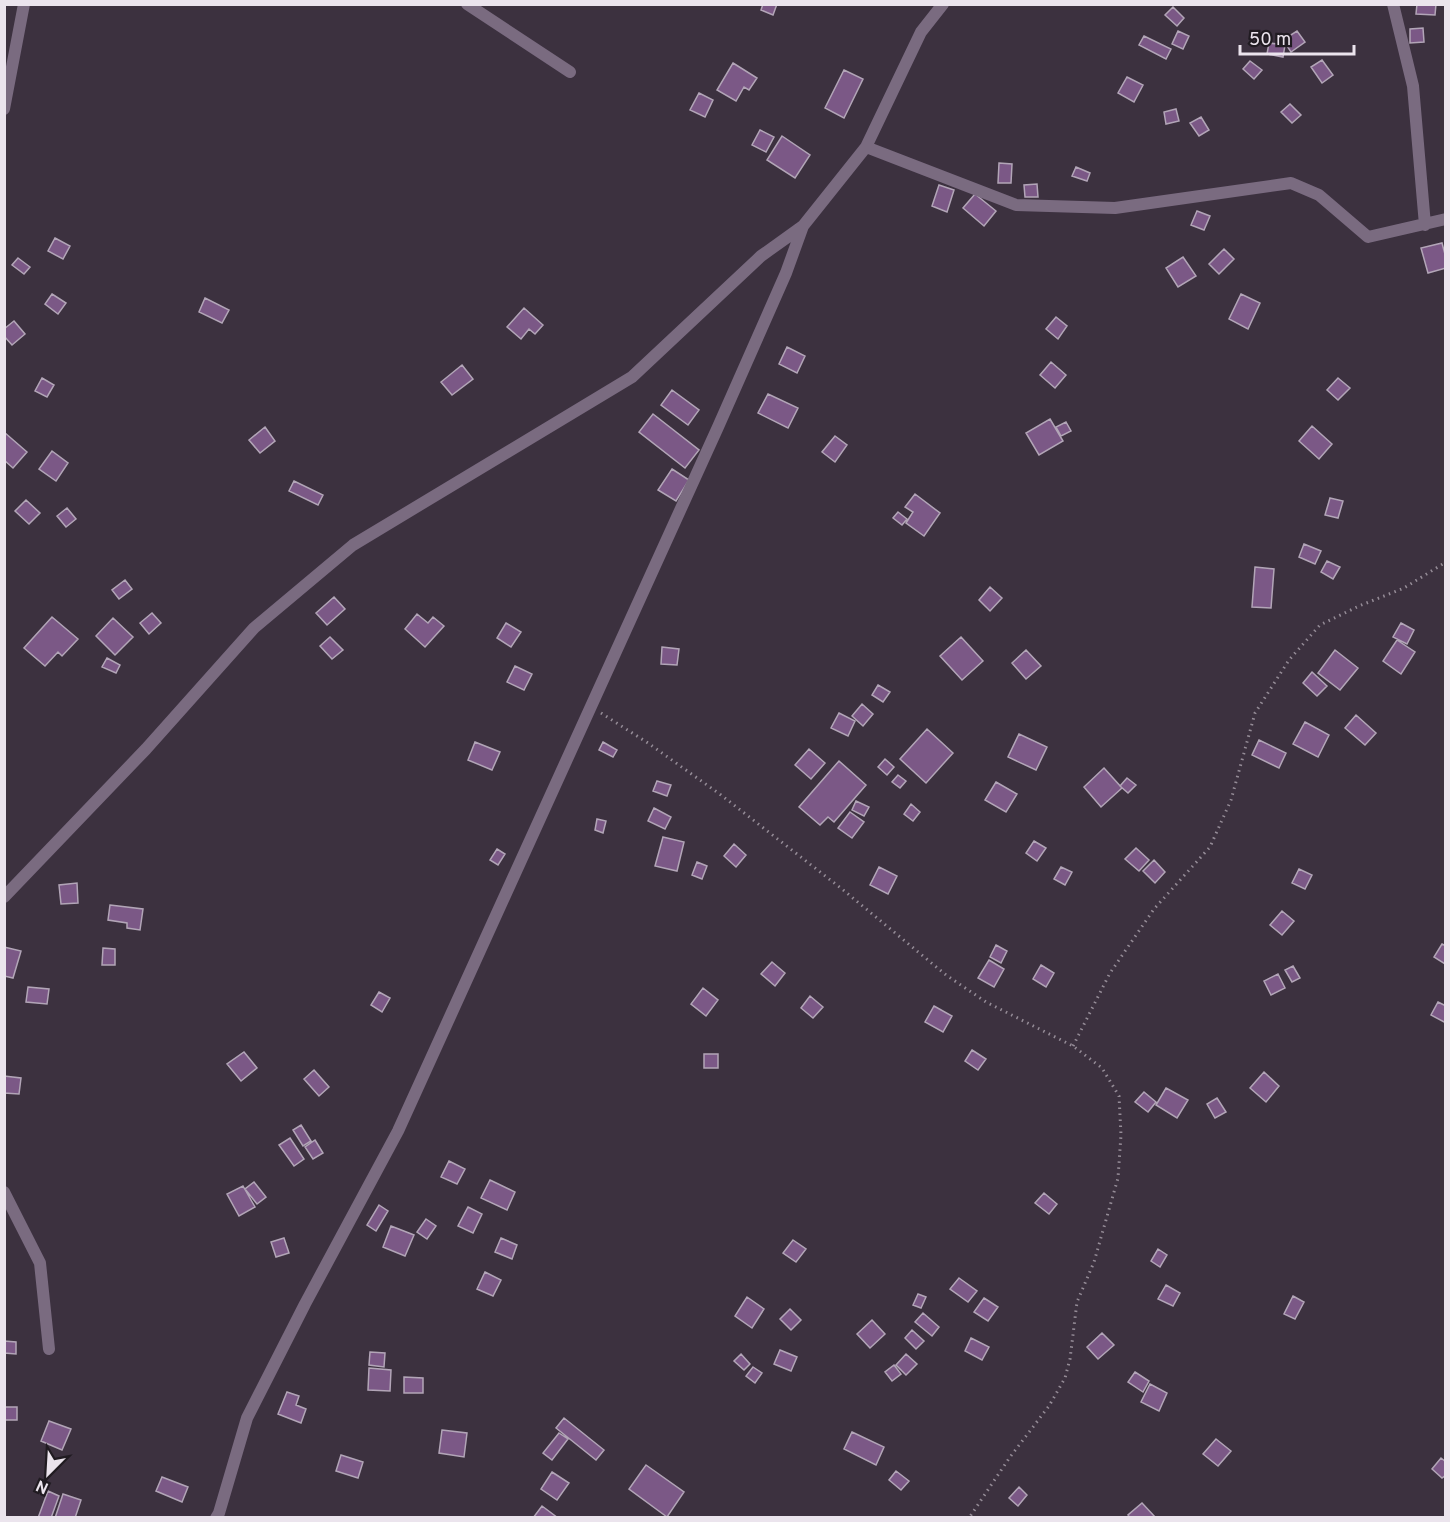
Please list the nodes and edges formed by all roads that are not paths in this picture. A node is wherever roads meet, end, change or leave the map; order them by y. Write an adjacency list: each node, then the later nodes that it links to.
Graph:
1 (24, 4): 6 (street)
2 (467, 4): 5 (street)
3 (943, 4): 7 (street)
4 (1393, 4): 9 (street)
5 (570, 72)
6 (4, 109)
7 (866, 147): 9 (street); 10 (street)
8 (1446, 219): 9 (street)
9 (1425, 225)
10 (802, 226): 11 (street); 14 (street)
11 (4, 897)
12 (4, 1192): 13 (street)
13 (49, 1350)
14 (216, 1518)

